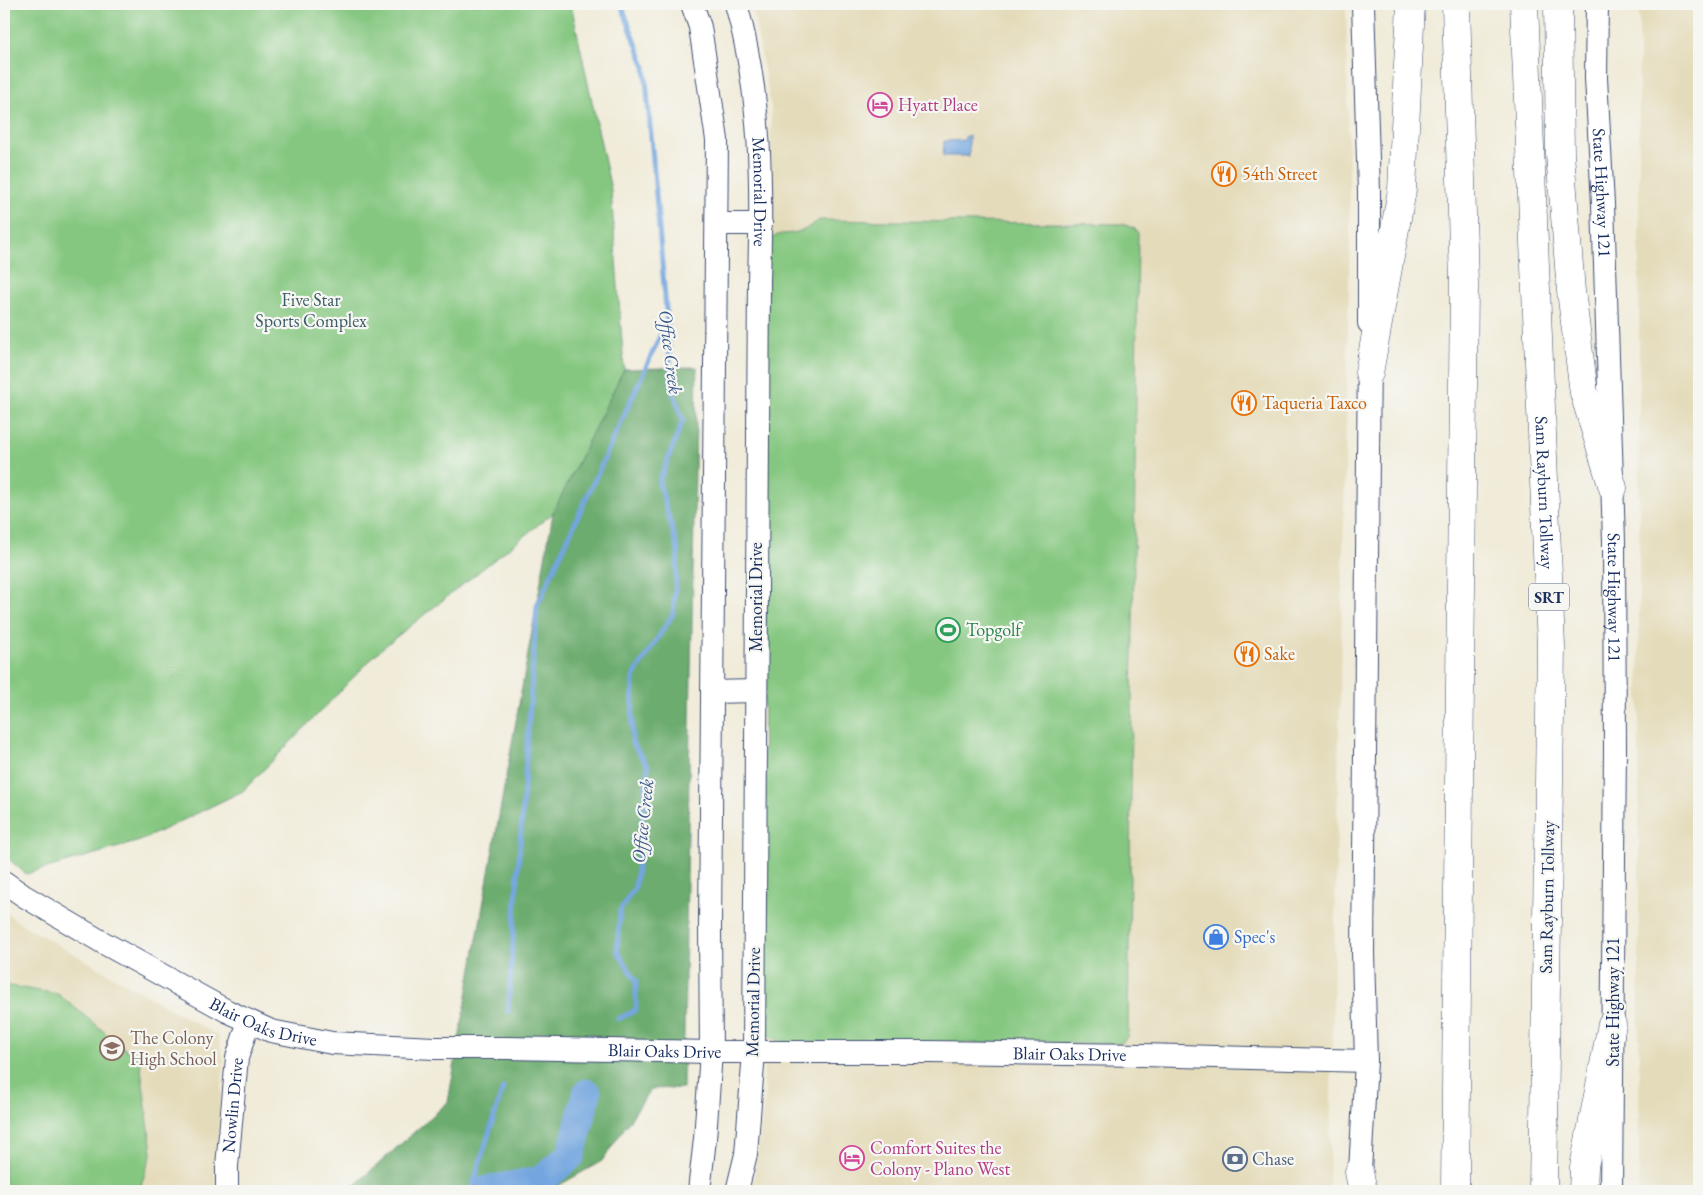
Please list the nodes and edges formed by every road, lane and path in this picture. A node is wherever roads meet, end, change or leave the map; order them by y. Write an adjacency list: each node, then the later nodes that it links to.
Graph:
1 (692, 4): 9 (street)
2 (736, 4): 10 (street, Memorial Drive)
3 (1363, 4): 11 (street)
4 (1411, 4): 11 (highway)
5 (1456, 4): 25 (highway)
6 (1524, 4): 26 (highway, Sam Rayburn Tollway / SRT)
7 (1558, 4): 12 (highway)
8 (1597, 4): 12 (street, State Highway 121)
9 (717, 224): 10 (street); 14 (street)
10 (761, 224): 13 (street, Memorial Drive)
11 (1370, 373): 20 (street)
12 (1613, 488): 17 (street, State Highway 121)
13 (756, 691): 14 (street); 19 (street, Memorial Drive)
14 (712, 692): 18 (street)
15 (4, 882): 16 (street, Blair Oaks Drive)
16 (249, 1021): 18 (street, Blair Oaks Drive); 22 (street, Nowlin Drive)
17 (1612, 1024): 27 (highway); 28 (street, State Highway 121)
18 (711, 1052): 19 (street, Blair Oaks Drive); 23 (street)
19 (754, 1052): 20 (street, Blair Oaks Drive); 24 (street, Memorial Drive)
20 (1366, 1061): 21 (street)
21 (1360, 1185)
22 (227, 1191)
23 (699, 1191)
24 (737, 1191)
25 (1455, 1191)
26 (1543, 1191)
27 (1583, 1191)
28 (1612, 1191)

